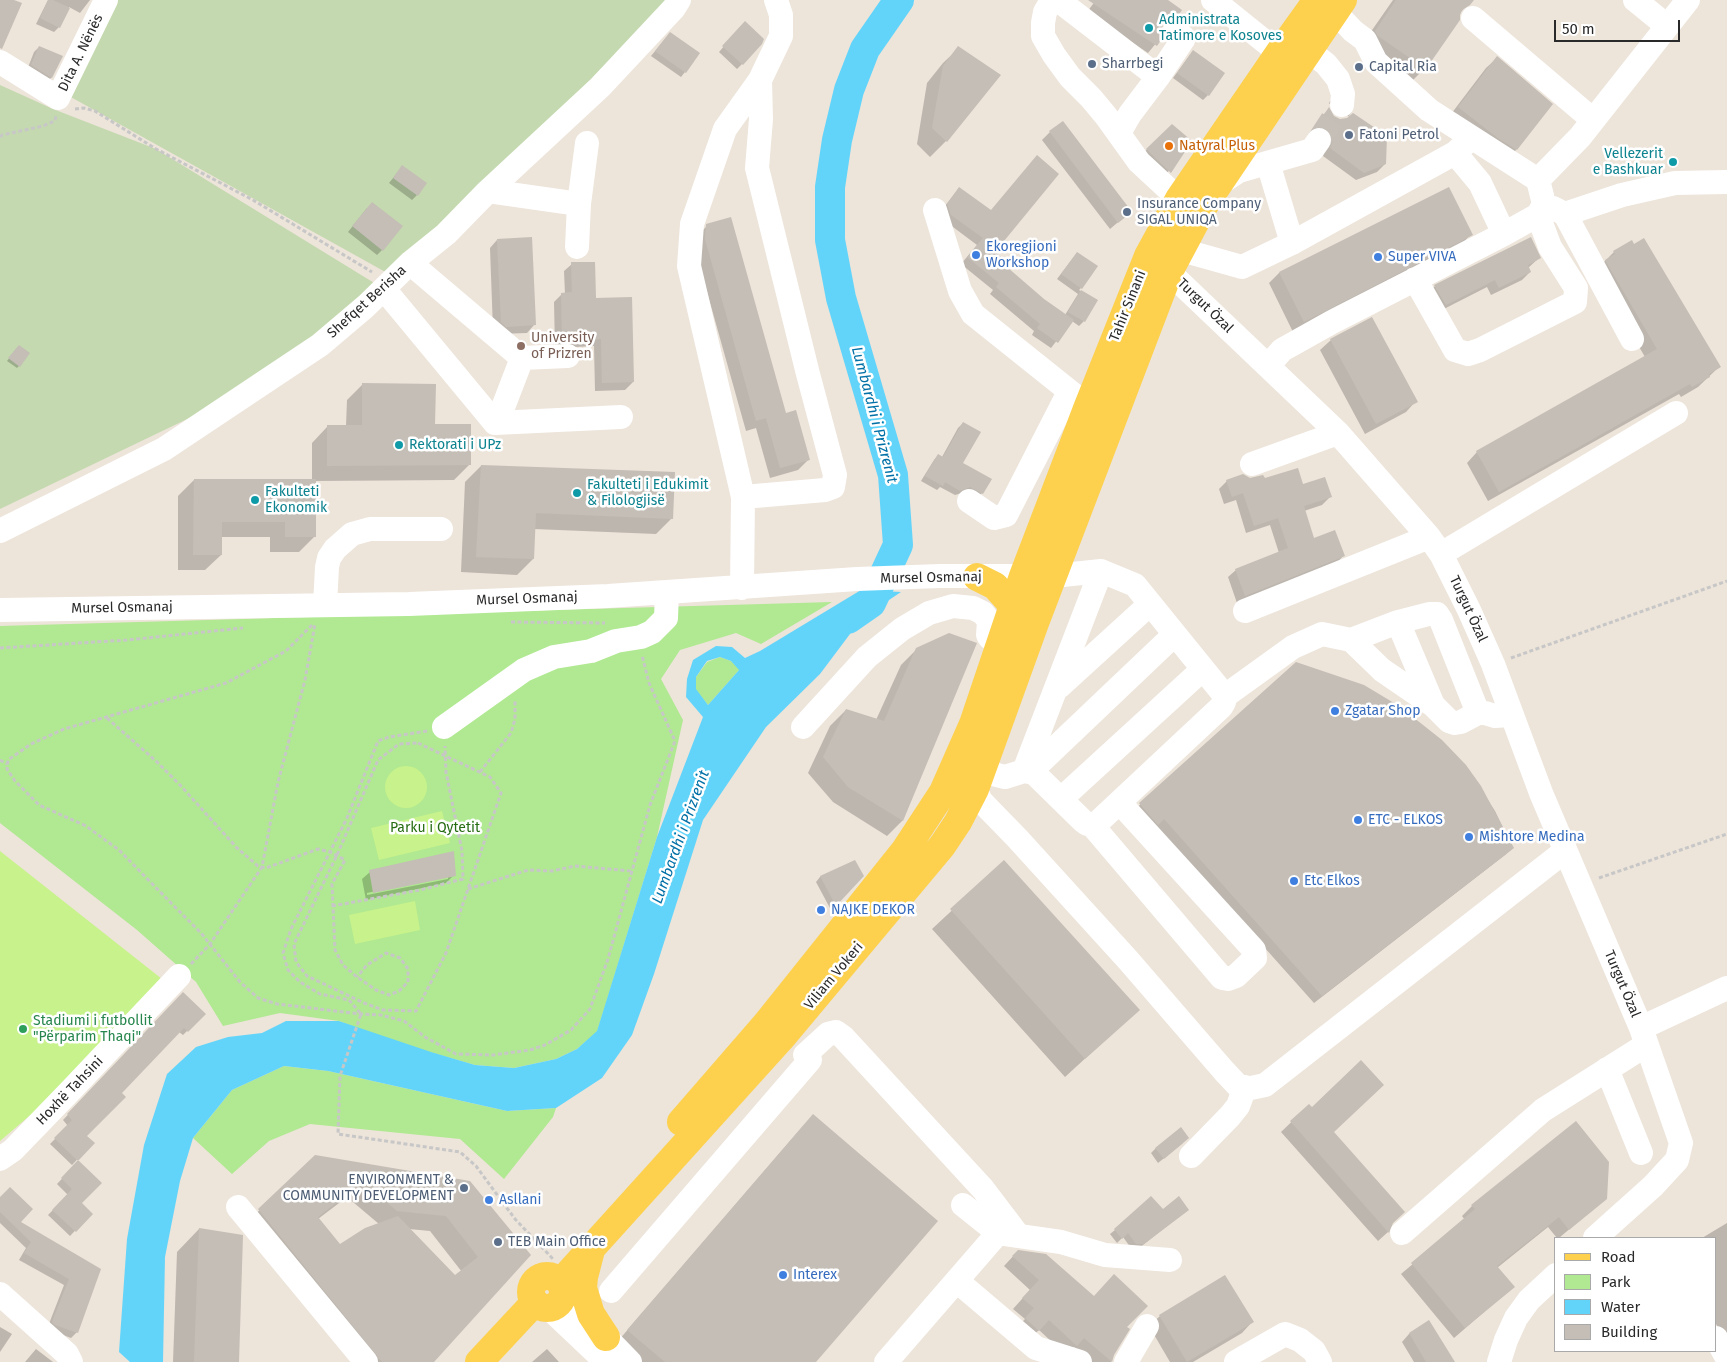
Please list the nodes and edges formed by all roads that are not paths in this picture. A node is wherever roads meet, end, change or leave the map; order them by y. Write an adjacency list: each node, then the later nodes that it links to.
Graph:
1 (106, 0): 15 (street, Dita A. Nënës)
2 (678, 0): 28 (street, Shefqet Berisha)
3 (776, 0): 17 (street)
4 (1052, 0): 20 (street)
5 (1058, 0): 16 (street)
6 (1213, 0): 14 (street)
7 (1635, 0): 11 (street)
8 (1688, 0): 11 (street)
9 (1331, 4): 13 (main road, Tahir Sinani); 14 (main road, Tahir Sinani); 23 (street)
10 (1473, 18): 19 (street)
11 (1667, 26): 19 (street)
12 (1175, 30): 16 (street)
13 (1309, 51): 18 (street); 27 (main road, Tahir Sinani)
14 (1278, 53): 29 (main road, Tahir Sinani)
15 (0, 62)
16 (1158, 77): 20 (street)
17 (760, 80): 52 (street); 52 (street)
18 (1342, 105)
19 (1594, 120): 25 (street)
20 (1119, 133): 29 (street)
21 (1319, 140): 24 (street)
22 (587, 143): 30 (street)
23 (1463, 145): 25 (street); 34 (street); 35 (street)
24 (1268, 163): 27 (street); 35 (street)
25 (1538, 180): 31 (street)
26 (1727, 182): 33 (street)
27 (1218, 184): 37 (main road, Tahir Sinani)
28 (488, 191): 30 (street); 38 (street, Shefqet Berisha)
29 (1179, 199): 46 (main road, Tahir Sinani)
30 (579, 204): 36 (street)
31 (1541, 209): 33 (street); 34 (street); 40 (street)
32 (935, 210): 46 (street)
33 (1565, 214): 42 (street)
34 (1504, 234): 40 (street)
35 (1292, 243): 37 (street)
36 (577, 247)
37 (1182, 248): 39 (main road, Tahir Sinani)
38 (410, 263): 41 (street, Shefqet Berisha); 44 (street)
39 (1169, 272): 45 (street, Turgut Özal); 59 (main road, Tahir Sinani)
40 (1415, 280): 45 (street)
41 (386, 286): 49 (street); 55 (street, Shefqet Berisha)
42 (1632, 339)
43 (568, 356): 44 (street)
44 (522, 358): 49 (street)
45 (1268, 366): 50 (street, Turgut Özal)
46 (1078, 399): 53 (street); 58 (main road, Tahir Sinani)
47 (1676, 413): 56 (street)
48 (620, 417): 49 (street)
49 (495, 423)
50 (1338, 433): 51 (street); 56 (street, Turgut Özal)
51 (1252, 464)
52 (743, 497): 61 (street)
53 (969, 501)
54 (441, 529): 67 (street)
55 (0, 531)
56 (1435, 545): 66 (street); 78 (street, Turgut Özal)
57 (1101, 571): 59 (street, Mursel Osmanaj); 63 (street); 74 (street)
58 (1023, 576): 59 (street, Mursel Osmanaj); 60 (street, Mursel Osmanaj); 64 (main road, Tahir Sinani)
59 (1053, 576): 69 (main road, Tahir Sinani)
60 (978, 577): 61 (street, Mursel Osmanaj); 64 (main road)
61 (742, 588): 62 (street, Mursel Osmanaj)
62 (668, 592): 67 (street, Mursel Osmanaj); 79 (street)
63 (1150, 604): 70 (street); 74 (street)
64 (1013, 606): 72 (main road, Tahir Sinani)
65 (0, 610): 67 (street, Mursel Osmanaj)
66 (1245, 611)
67 (321, 613)
68 (1398, 622): 71 (street); 76 (street); 77 (street)
69 (1035, 623): 82 (main road, Viliam Vokeri)
70 (1174, 635): 73 (street); 81 (street)
71 (1351, 640): 75 (street); 76 (street)
72 (1000, 643): 80 (street); 104 (main road, Viliam Vokeri)
73 (1203, 669): 75 (street); 83 (street)
74 (1055, 691): 81 (street)
75 (1225, 696): 84 (street)
76 (1433, 706): 77 (street)
77 (1478, 713): 78 (street)
78 (1511, 715): 86 (street, Turgut Özal)
79 (444, 727)
80 (803, 727)
81 (1027, 771): 82 (street); 83 (street)
82 (978, 780): 91 (street); 100 (main road, Viliam Vokeri)
83 (1060, 799): 85 (street)
84 (1120, 803): 85 (street); 85 (street)
85 (1092, 825)
86 (1565, 851): 89 (street, Turgut Özal); 91 (street)
87 (179, 976): 94 (street, Hoxhë Tahsini)
88 (1727, 988): 89 (street, Turgut Özal)
89 (1643, 1037): 90 (street); 99 (street, Turgut Özal)
90 (1607, 1069): 92 (street); 97 (street)
91 (1245, 1087): 93 (street)
92 (1640, 1153)
93 (1191, 1156)
94 (0, 1159)
95 (962, 1206): 98 (street)
96 (238, 1207): 112 (street)
97 (1402, 1233)
98 (1008, 1234): 101 (street); 103 (street); 105 (street)
99 (1596, 1237)
100 (592, 1248): 104 (main road, Viliam Vokeri); 109 (main road)
101 (1170, 1260)
102 (1554, 1277): 120 (street)
103 (957, 1280): 115 (street); 116 (street)
104 (552, 1287): 109 (street); 113 (main road, Viliam Vokeri)
105 (611, 1291)
106 (0, 1294): 111 (street)
107 (1147, 1326): 117 (street)
108 (1717, 1340): 110 (street)
109 (606, 1349): 114 (street)
110 (1727, 1358)
111 (71, 1362)
112 (366, 1362)
113 (479, 1362)
114 (630, 1362)
115 (886, 1362)
116 (1080, 1362)
117 (1126, 1362)
118 (1236, 1362): 119 (street)
119 (1320, 1362)
120 (1499, 1362)

